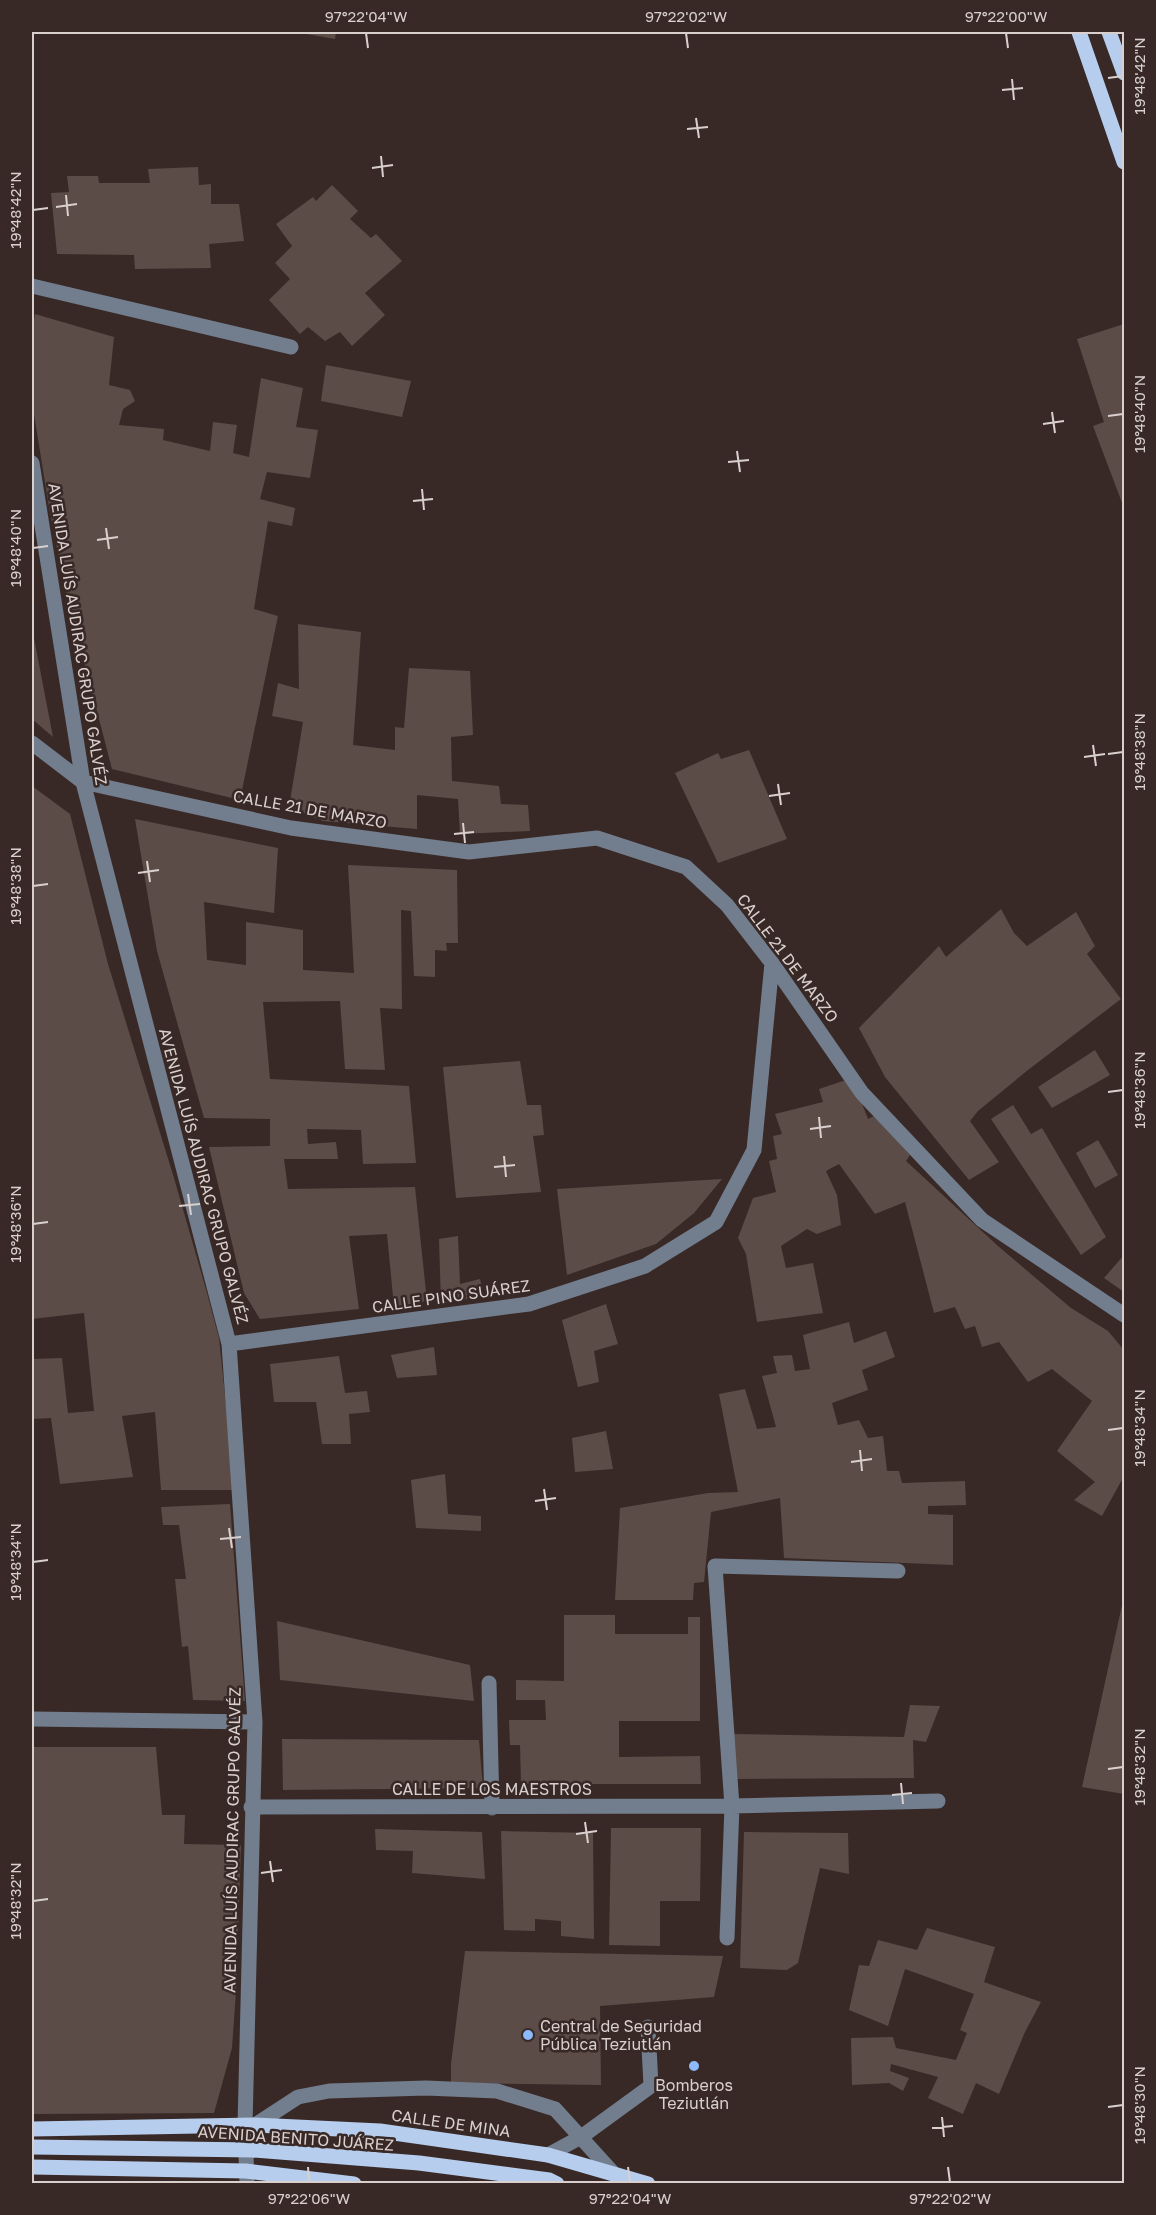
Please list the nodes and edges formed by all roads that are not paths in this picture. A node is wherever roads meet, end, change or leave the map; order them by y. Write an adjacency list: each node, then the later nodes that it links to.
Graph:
1 (1079, 32): 4 (main road)
2 (1109, 32): 3 (main road)
3 (1125, 73)
4 (1125, 162)
5 (32, 286): 6 (street)
6 (291, 347)
7 (32, 463): 9 (street, AVENIDA LUÍS AUDIRAC GRUPO GALVÉZ)
8 (32, 743): 9 (street)
9 (83, 782): 10 (street, CALLE 21 DE MARZO); 12 (street, AVENIDA LUÍS AUDIRAC GRUPO GALVÉZ)
10 (772, 963): 11 (street, CALLE 21 DE MARZO); 12 (street, CALLE PINO SUÁREZ)
11 (1125, 1315)
12 (229, 1344): 16 (street, AVENIDA LUÍS AUDIRAC GRUPO GALVÉZ)
13 (898, 1571): 18 (street)
14 (489, 1683): 20 (street)
15 (32, 1719): 16 (street)
16 (255, 1722): 19 (street, AVENIDA LUÍS AUDIRAC GRUPO GALVÉZ)
17 (938, 1801): 18 (street, CALLE DE LOS MAESTROS)
18 (732, 1806): 20 (street, CALLE DE LOS MAESTROS); 21 (street)
19 (252, 1807): 20 (street, CALLE DE LOS MAESTROS); 23 (street, AVENIDA LUÍS AUDIRAC GRUPO GALVÉZ)
20 (492, 1808)
21 (727, 1938)
22 (648, 2027): 25 (street)
23 (250, 2125): 24 (main road, CALLE DE MINA); 25 (street); 27 (main road, CALLE DE MINA); 30 (street, AVENIDA LUÍS AUDIRAC GRUPO GALVÉZ)
24 (32, 2129)
25 (581, 2137): 27 (street); 29 (street)
26 (32, 2147): 32 (main road, AVENIDA BENITO JUÁREZ, bridge)
27 (548, 2155): 29 (main road, CALLE DE MINA)
28 (32, 2167): 30 (main road)
29 (614, 2174): 33 (main road, CALLE DE MINA)
30 (246, 2177): 31 (main road)
31 (354, 2184)
32 (557, 2184)
33 (648, 2184)

